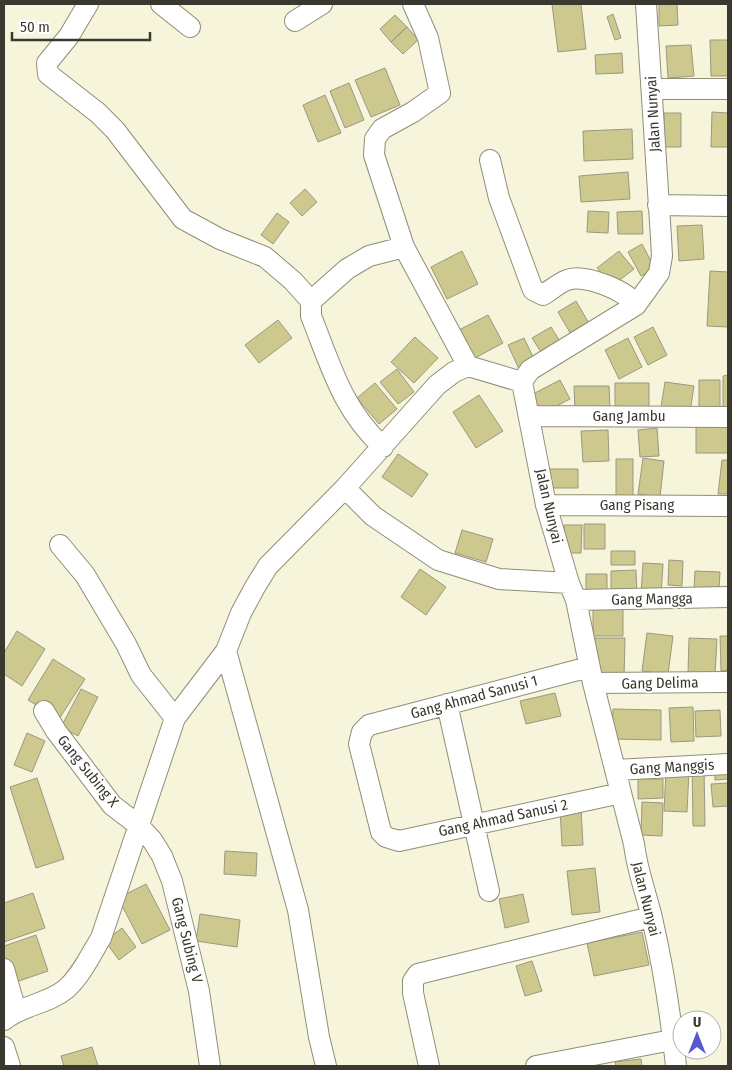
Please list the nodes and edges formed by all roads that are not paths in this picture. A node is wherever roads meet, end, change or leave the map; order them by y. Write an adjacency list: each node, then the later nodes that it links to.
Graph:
1 (88, 4): 14 (street)
2 (161, 4): 7 (street)
3 (322, 4): 6 (street)
4 (413, 4): 13 (street)
5 (646, 4): 8 (street, Jalan Nunyai)
6 (295, 22)
7 (190, 27)
8 (652, 89): 9 (street); 11 (street, Jalan Nunyai)
9 (728, 89)
10 (490, 160): 15 (street)
11 (658, 205): 12 (street); 15 (street, Jalan Nunyai)
12 (728, 206)
13 (404, 246): 14 (street); 16 (street)
14 (311, 301): 20 (street)
15 (636, 305): 17 (street, Jalan Nunyai)
16 (468, 366): 17 (street); 20 (street)
17 (522, 382): 18 (street, Jalan Nunyai)
18 (530, 416): 19 (street, Gang Jambu); 22 (street, Jalan Nunyai)
19 (728, 417)
20 (383, 447): 21 (street)
21 (345, 488): 25 (street, Gang Mangga); 27 (street)
22 (546, 504): 23 (street, Gang Pisang); 25 (street, Jalan Nunyai)
23 (728, 506)
24 (60, 545): 32 (street)
25 (572, 592): 26 (street, Gang Mangga); 28 (street, Jalan Nunyai)
26 (728, 597)
27 (226, 650): 32 (street); 47 (street)
28 (591, 675): 29 (street, Gang Delima); 30 (street, Gang Ahmad Sanusi 1); 34 (street, Jalan Nunyai)
29 (728, 682)
30 (447, 704): 36 (street); 38 (street, Gang Ahmad Sanusi 1)
31 (44, 711): 37 (street, Gang Subing X)
32 (175, 718): 37 (street)
33 (728, 764): 34 (street, Gang Manggis)
34 (615, 770): 35 (street, Jalan Nunyai)
35 (621, 793): 36 (street, Gang Ahmad Sanusi 2); 40 (street, Jalan Nunyai)
36 (475, 823): 38 (street, Gang Ahmad Sanusi 2); 39 (street)
37 (138, 825): 42 (street); 46 (street, Gang Subing V)
38 (386, 837)
39 (489, 892)
40 (651, 917): 43 (street, Jalan Nunyai); 48 (street)
41 (4, 969): 42 (street)
42 (10, 1016)
43 (672, 1040): 49 (street)
44 (4, 1048): 45 (street)
45 (10, 1066)
46 (210, 1066)
47 (326, 1066)
48 (429, 1066)
49 (536, 1066)

